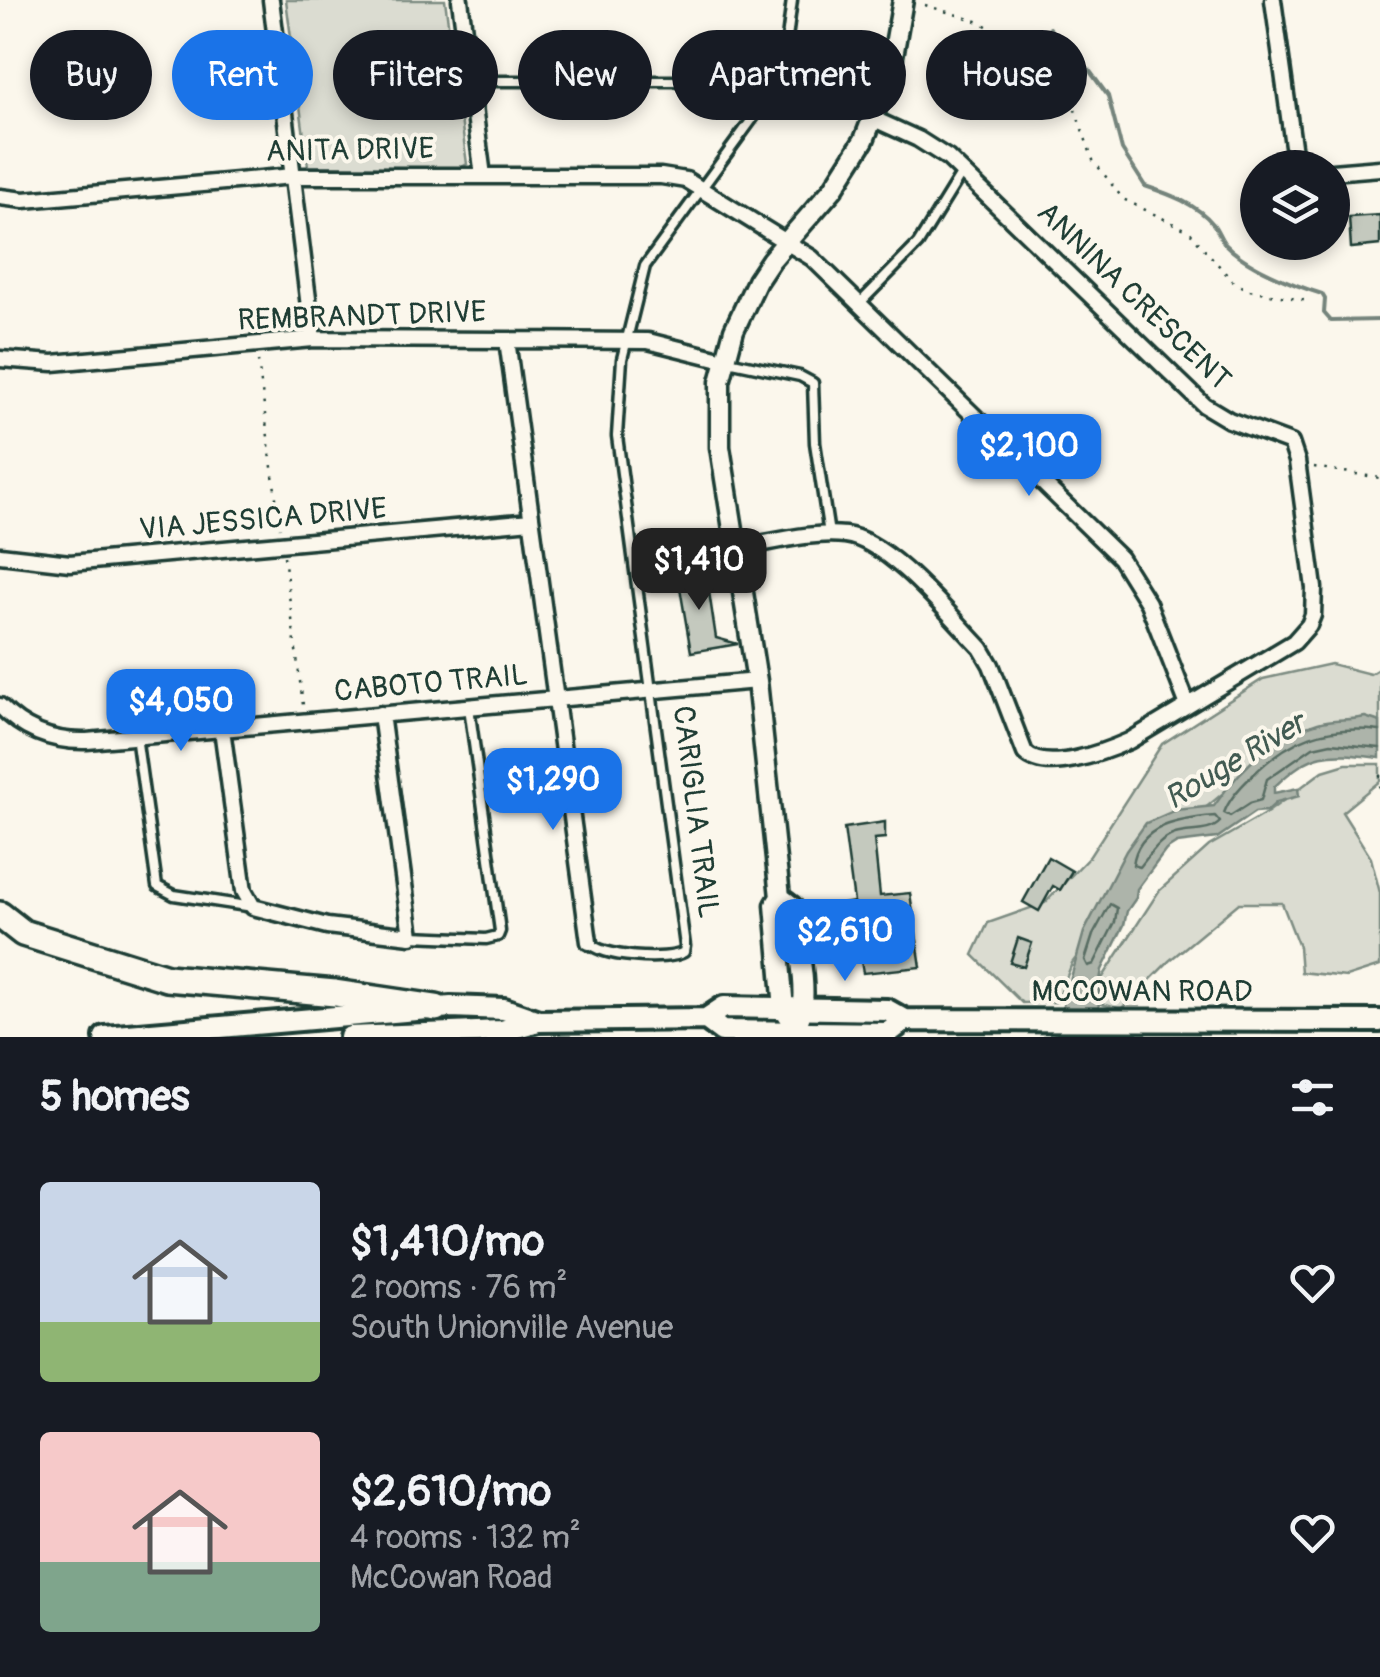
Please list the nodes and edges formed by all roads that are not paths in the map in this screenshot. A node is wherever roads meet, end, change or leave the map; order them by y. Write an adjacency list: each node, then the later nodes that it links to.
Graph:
1 (271, 0): 19 (street)
2 (460, 0): 6 (street)
3 (792, 0): 7 (lane)
4 (903, 0): 8 (street)
5 (1273, 0): 15 (street)
6 (464, 30)
7 (788, 30)
8 (898, 30)
9 (672, 81): 10 (lane)
10 (498, 82)
11 (475, 120): 20 (street)
12 (751, 120): 21 (lane)
13 (873, 120): 23 (street)
14 (876, 120): 18 (street, ANNINA CRESCENT)
15 (1294, 150)
16 (1380, 168): 17 (street)
17 (1350, 170)
18 (963, 171): 24 (lane); 37 (street, ANNINA CRESCENT)
19 (293, 176): 20 (street, ANITA DRIVE); 22 (street, ANITA DRIVE); 25 (street)
20 (483, 176): 21 (street, ANITA DRIVE)
21 (700, 189): 23 (street); 27 (lane)
22 (0, 197)
23 (786, 242): 24 (street); 29 (street)
24 (860, 303): 37 (street)
25 (313, 339): 26 (street, REMBRANDT DRIVE); 28 (street, REMBRANDT DRIVE)
26 (507, 340): 27 (street, REMBRANDT DRIVE); 30 (street, CARIGLIA TRAIL)
27 (626, 340): 29 (street, REMBRANDT DRIVE); 35 (lane)
28 (0, 358)
29 (724, 360): 31 (lane); 32 (street)
30 (531, 521): 33 (street, VIA JESSICA DRIVE); 36 (street, CARIGLIA TRAIL)
31 (829, 534): 32 (street); 37 (street)
32 (736, 548): 34 (street)
33 (0, 555)
34 (757, 682): 35 (street, CABOTO TRAIL); 48 (street)
35 (652, 690): 36 (street, CABOTO TRAIL); 46 (lane, CARIGLIA TRAIL)
36 (556, 699): 39 (street, CABOTO TRAIL); 46 (street, CARIGLIA TRAIL)
37 (1187, 703)
38 (0, 706): 42 (street, CABOTO TRAIL)
39 (469, 706): 40 (street, CABOTO TRAIL); 45 (lane)
40 (381, 714): 41 (street, CABOTO TRAIL); 45 (street)
41 (222, 729): 42 (street, CABOTO TRAIL); 43 (street)
42 (136, 736): 43 (lane)
43 (253, 907): 45 (street)
44 (0, 915): 47 (highway)
45 (411, 936)
46 (589, 942)
47 (436, 1008): 52 (main road, MCCOWAN ROAD); 56 (main road, MCCOWAN ROAD)
48 (794, 1009): 49 (main road, MCCOWAN ROAD); 50 (main road, MCCOWAN ROAD); 55 (street)
49 (706, 1019): 53 (main road, MCCOWAN ROAD); 55 (main road, MCCOWAN ROAD)
50 (904, 1020): 54 (main road, MCCOWAN ROAD); 55 (main road, MCCOWAN ROAD)
51 (1380, 1020): 54 (main road, MCCOWAN ROAD)
52 (538, 1021): 53 (main road, MCCOWAN ROAD); 57 (main road, MCCOWAN ROAD)
53 (566, 1028)
54 (1316, 1032)
55 (796, 1034)
56 (105, 1037)
57 (350, 1037)

